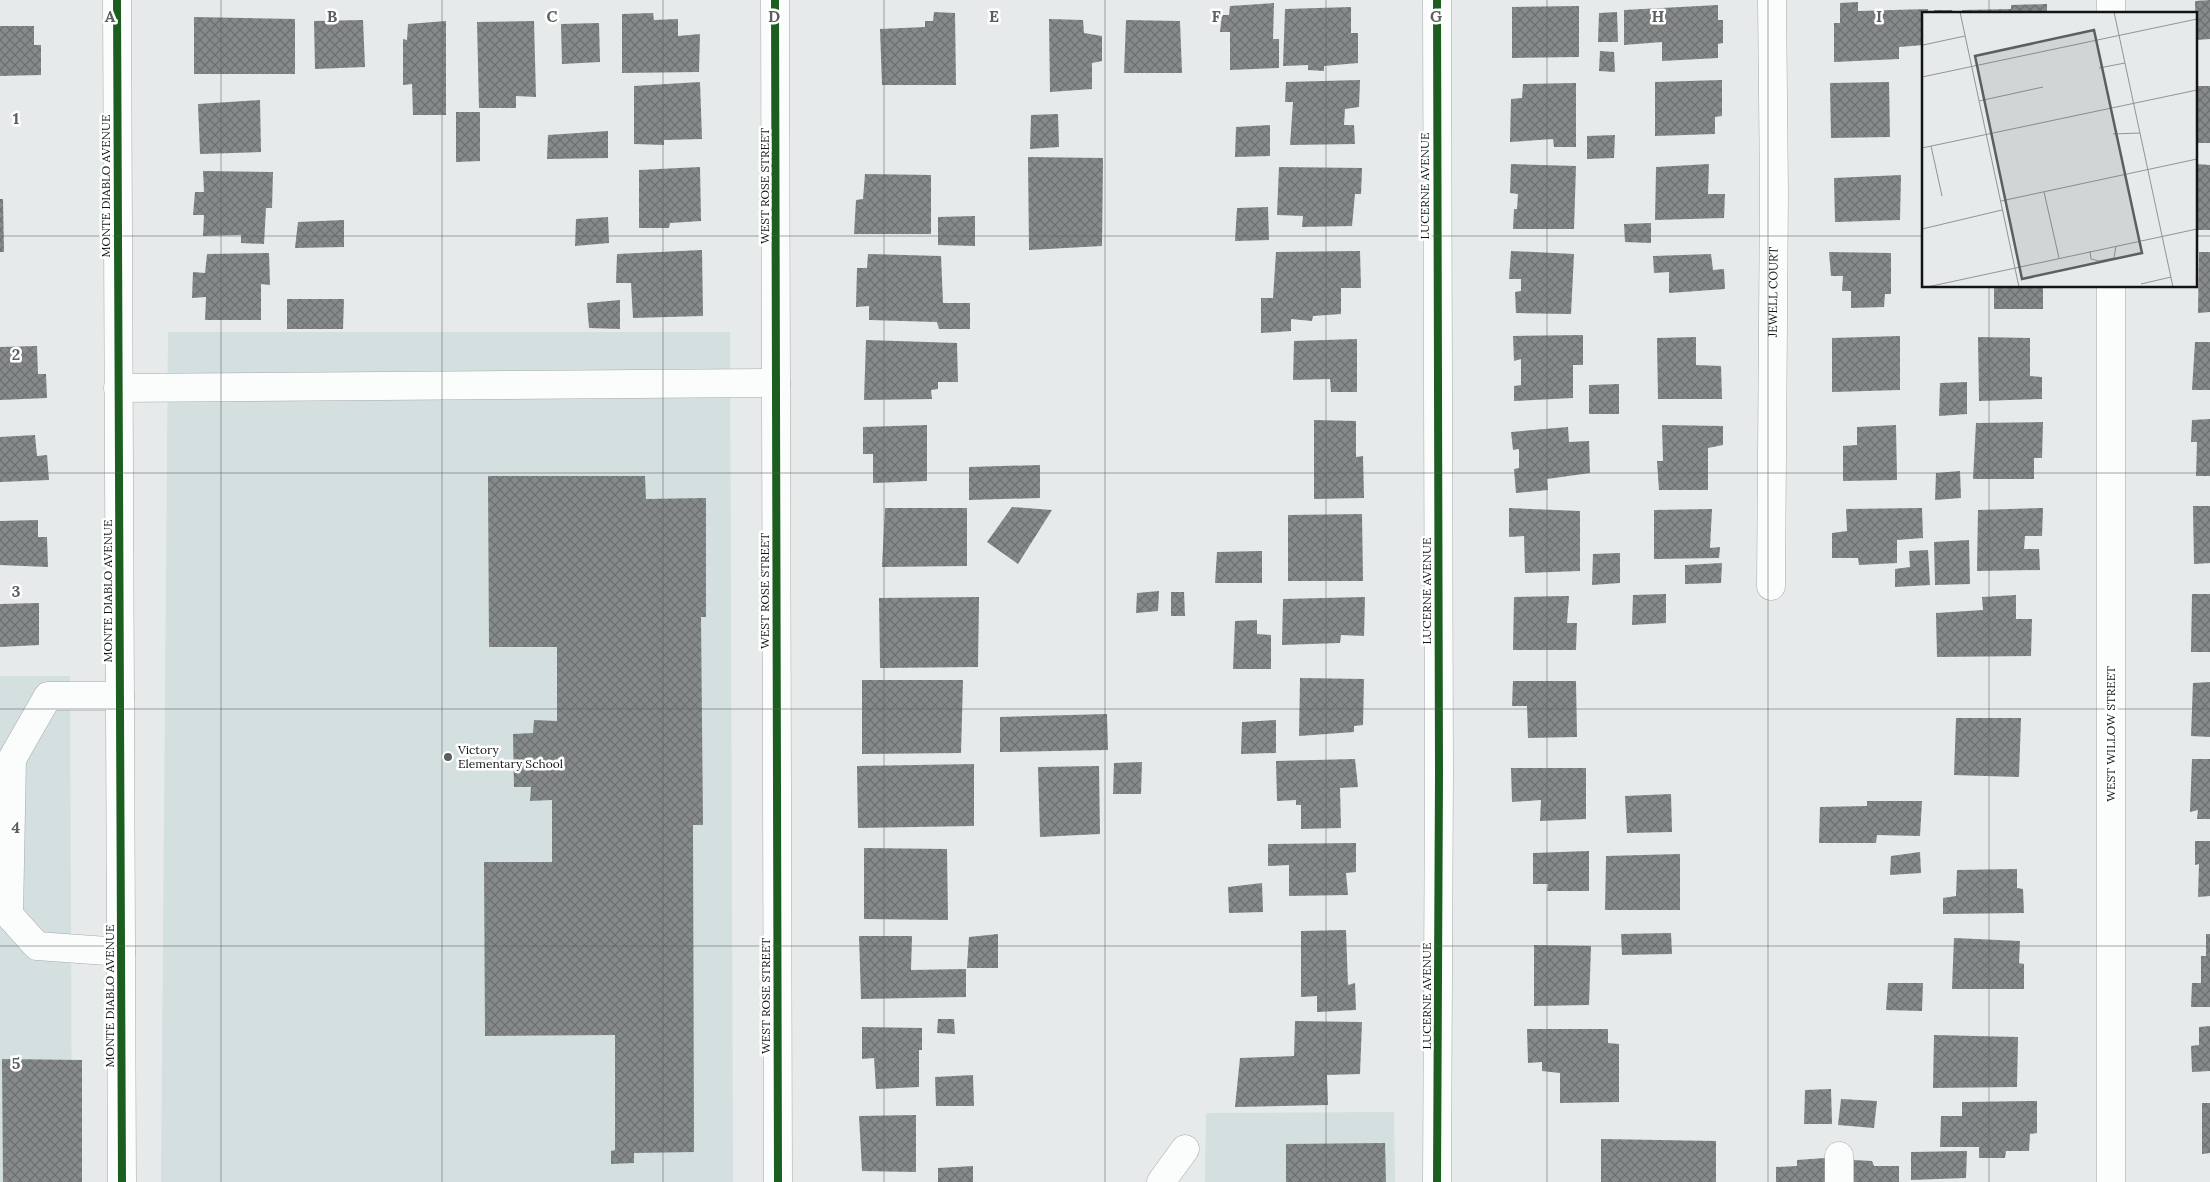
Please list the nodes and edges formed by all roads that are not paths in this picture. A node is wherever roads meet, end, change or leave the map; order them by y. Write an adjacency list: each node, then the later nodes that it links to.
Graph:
1 (117, 0): 7 (street, MONTE DIABLO AVENUE)
2 (776, 0): 6 (street, WEST ROSE STREET)
3 (1437, 0): 15 (street, LUCERNE AVENUE)
4 (1772, 0): 8 (street, JEWELL COURT)
5 (2111, 288): 16 (street, WEST WILLOW STREET)
6 (776, 383): 7 (street); 13 (street, WEST ROSE STREET)
7 (118, 388): 9 (street, MONTE DIABLO AVENUE)
8 (1771, 586)
9 (120, 696): 10 (street, MONTE DIABLO AVENUE); 10 (street)
10 (122, 952): 12 (street, MONTE DIABLO AVENUE)
11 (1184, 1149): 14 (street)
12 (122, 1182)
13 (778, 1182)
14 (1161, 1182)
15 (1437, 1182)
16 (2111, 1182)

